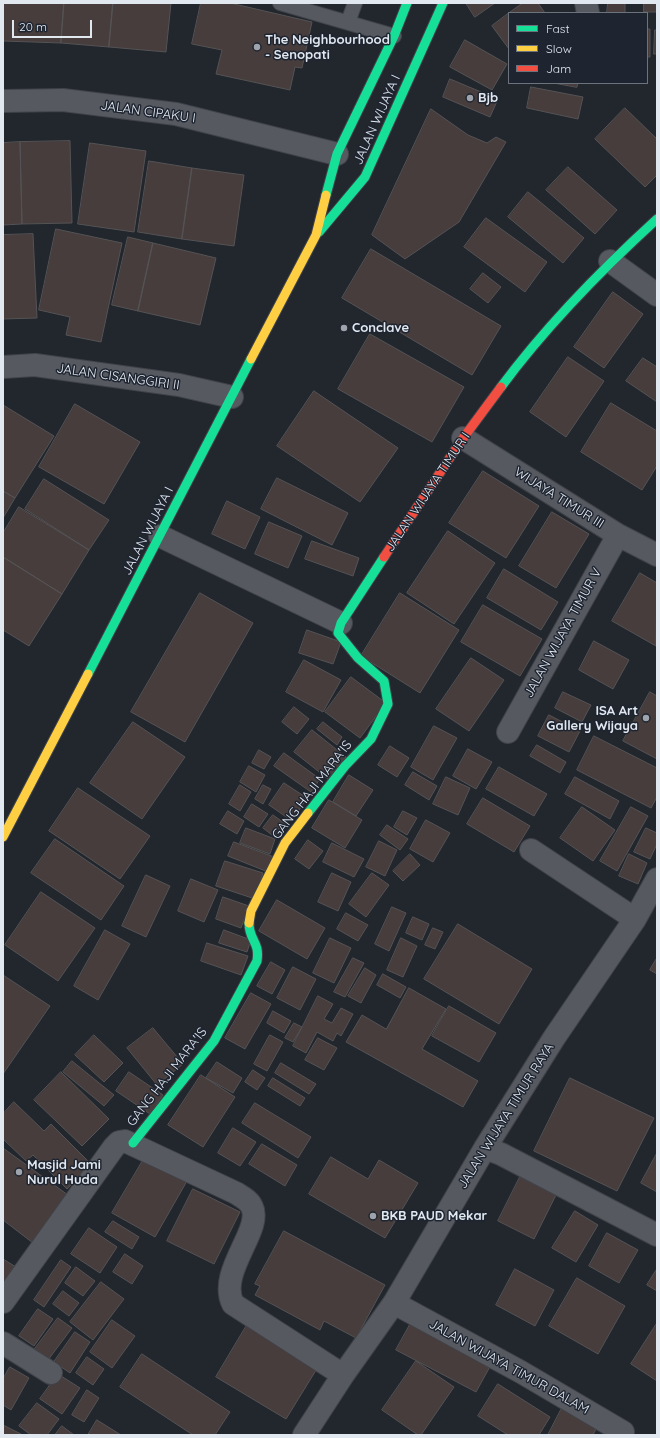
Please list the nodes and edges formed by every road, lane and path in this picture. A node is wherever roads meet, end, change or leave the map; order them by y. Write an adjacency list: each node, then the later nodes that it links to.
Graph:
1 (280, 3): 5 (lane)
2 (354, 3): 5 (lane)
3 (407, 3): 6 (main road, JALAN WIJAYA I)
4 (443, 3): 10 (main road, JALAN WIJAYA I)
5 (348, 22): 6 (lane)
6 (394, 36): 8 (main road, JALAN WIJAYA I)
7 (3, 100): 8 (street, JALAN CIPAKU I)
8 (337, 154): 10 (main road, JALAN WIJAYA I)
9 (657, 219): 11 (main road, JALAN WIJAYA TIMUR I)
10 (316, 236): 14 (main road, JALAN WIJAYA I)
11 (610, 261): 12 (street); 15 (main road, JALAN WIJAYA TIMUR I)
12 (657, 295)
13 (3, 367): 14 (street, JALAN CISANGGIRI II)
14 (232, 397): 17 (main road, JALAN WIJAYA I)
15 (463, 438): 16 (street, WIJAYA TIMUR III); 19 (main road, JALAN WIJAYA TIMUR I)
16 (618, 535): 18 (street, WIJAYA TIMUR III); 20 (street, JALAN WIJAYA TIMUR V)
17 (160, 536): 19 (street); 21 (main road, JALAN WIJAYA I)
18 (657, 555)
19 (341, 623): 25 (main road, GANG HAJI MARA'IS)
20 (508, 732)
21 (3, 837)
22 (531, 850): 24 (street)
23 (657, 879): 24 (street, JALAN WIJAYA TIMUR RAYA)
24 (635, 919): 26 (street, JALAN WIJAYA TIMUR RAYA)
25 (133, 1143): 28 (street); 32 (street)
26 (485, 1148): 27 (street); 29 (street, JALAN WIJAYA TIMUR RAYA)
27 (657, 1236)
28 (3, 1302)
29 (394, 1303): 32 (street, JALAN WIJAYA TIMUR RAYA); 33 (street, JALAN WIJAYA TIMUR DALAM)
30 (3, 1343): 31 (street)
31 (51, 1373)
32 (343, 1375): 34 (street, JALAN WIJAYA TIMUR RAYA)
33 (623, 1432)
34 (304, 1435)

